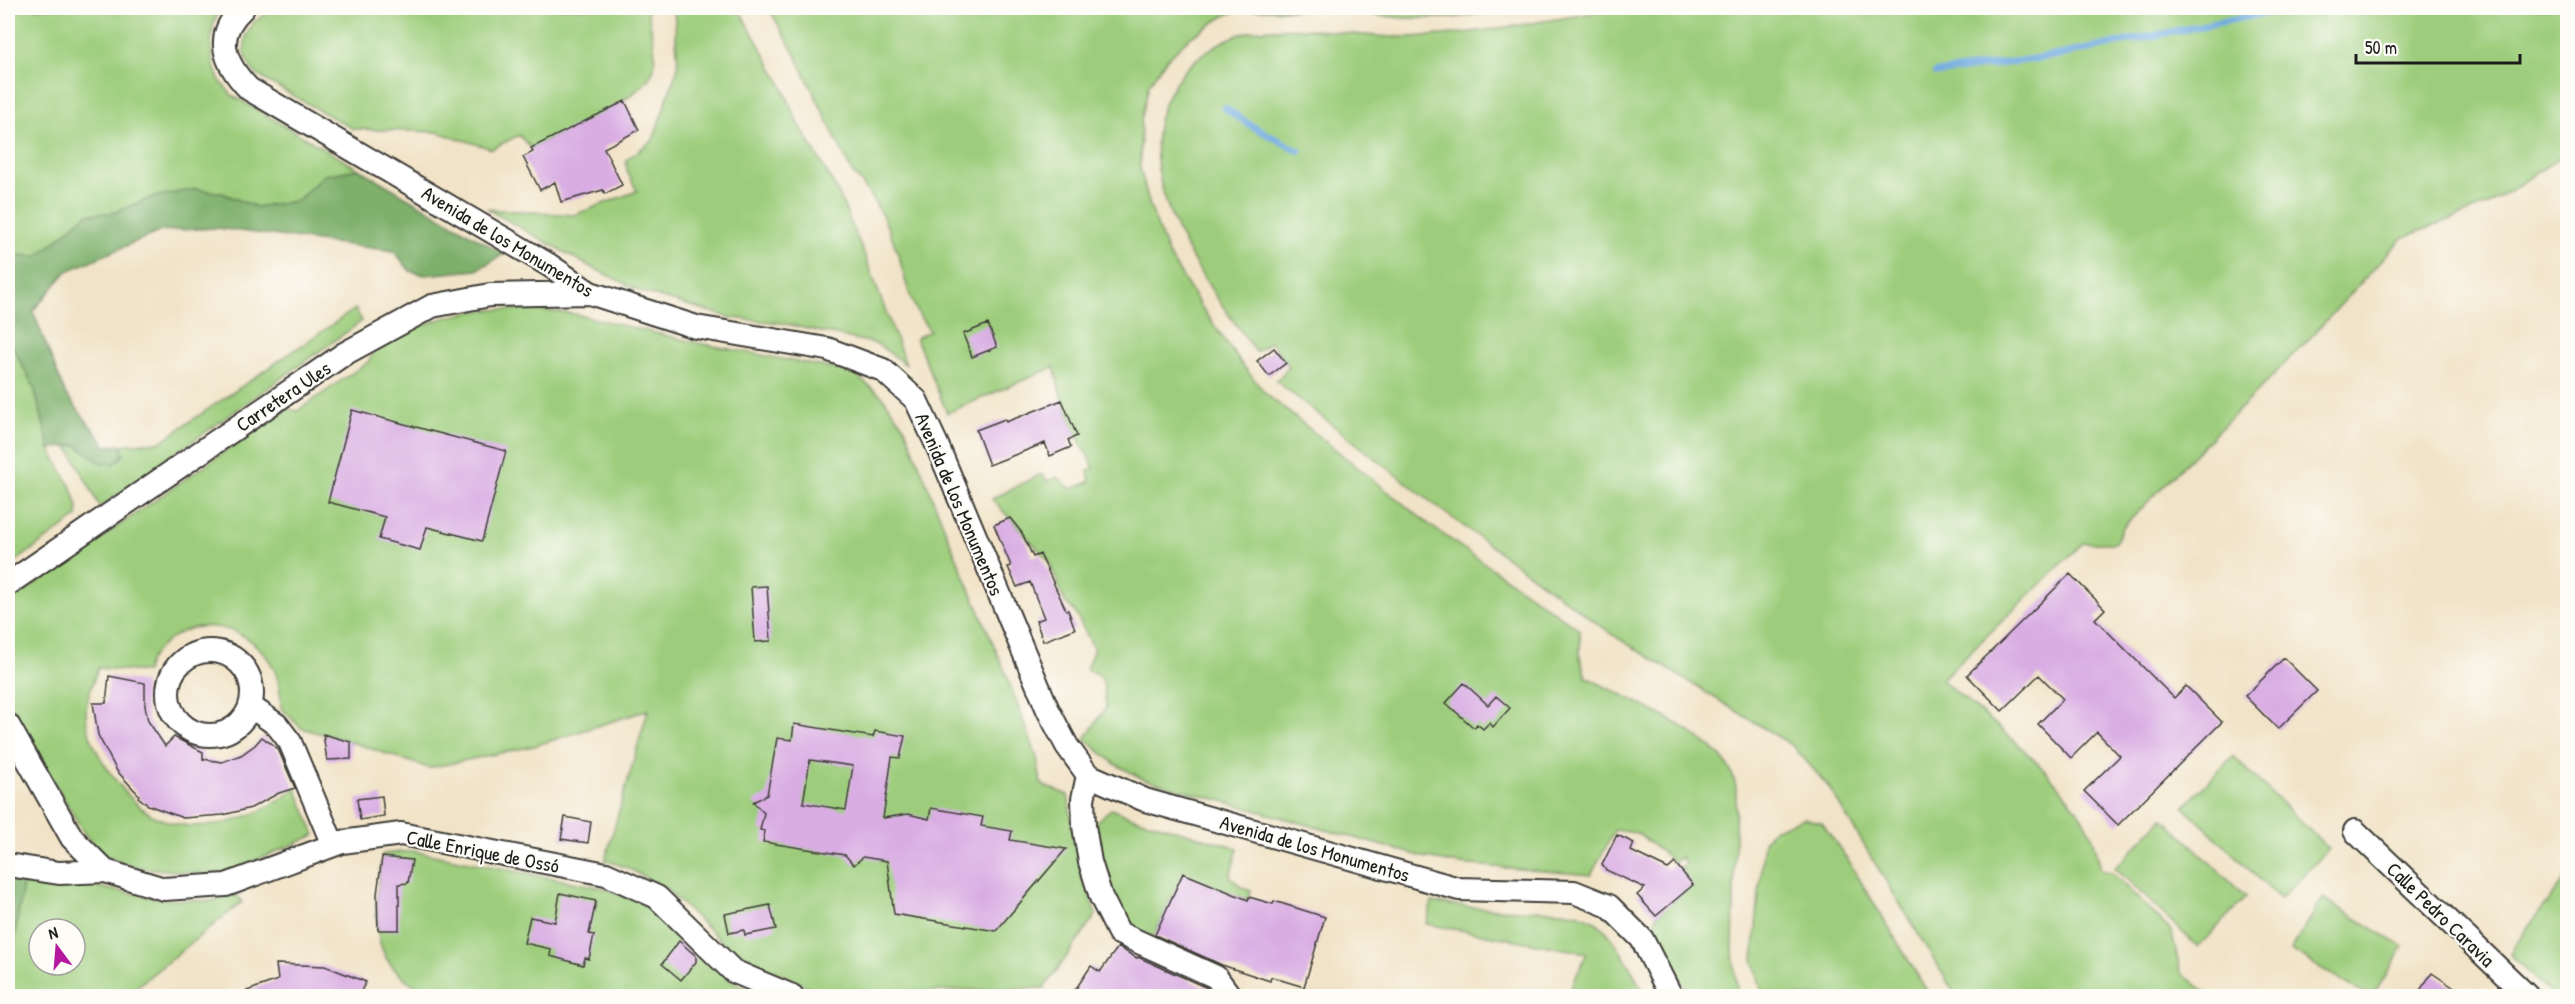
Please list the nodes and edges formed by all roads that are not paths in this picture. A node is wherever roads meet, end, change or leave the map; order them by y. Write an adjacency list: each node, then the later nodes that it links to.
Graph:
1 (243, 8): 2 (street, Avenida de los Monumentos)
2 (590, 293): 3 (street, Carretera Ules); 6 (street, Avenida de los Monumentos)
3 (8, 584)
4 (250, 706): 8 (street)
5 (8, 725): 10 (street, Calle Enrique de Ossó)
6 (1088, 775): 12 (street); 13 (street, Avenida de los Monumentos)
7 (2355, 831): 14 (street, Calle Pedro Caravia)
8 (333, 845): 10 (street, Calle Enrique de Ossó); 11 (street, Calle Enrique de Ossó)
9 (8, 865): 10 (street)
10 (105, 871)
11 (792, 996)
12 (1230, 996)
13 (1671, 996)
14 (2527, 996)

